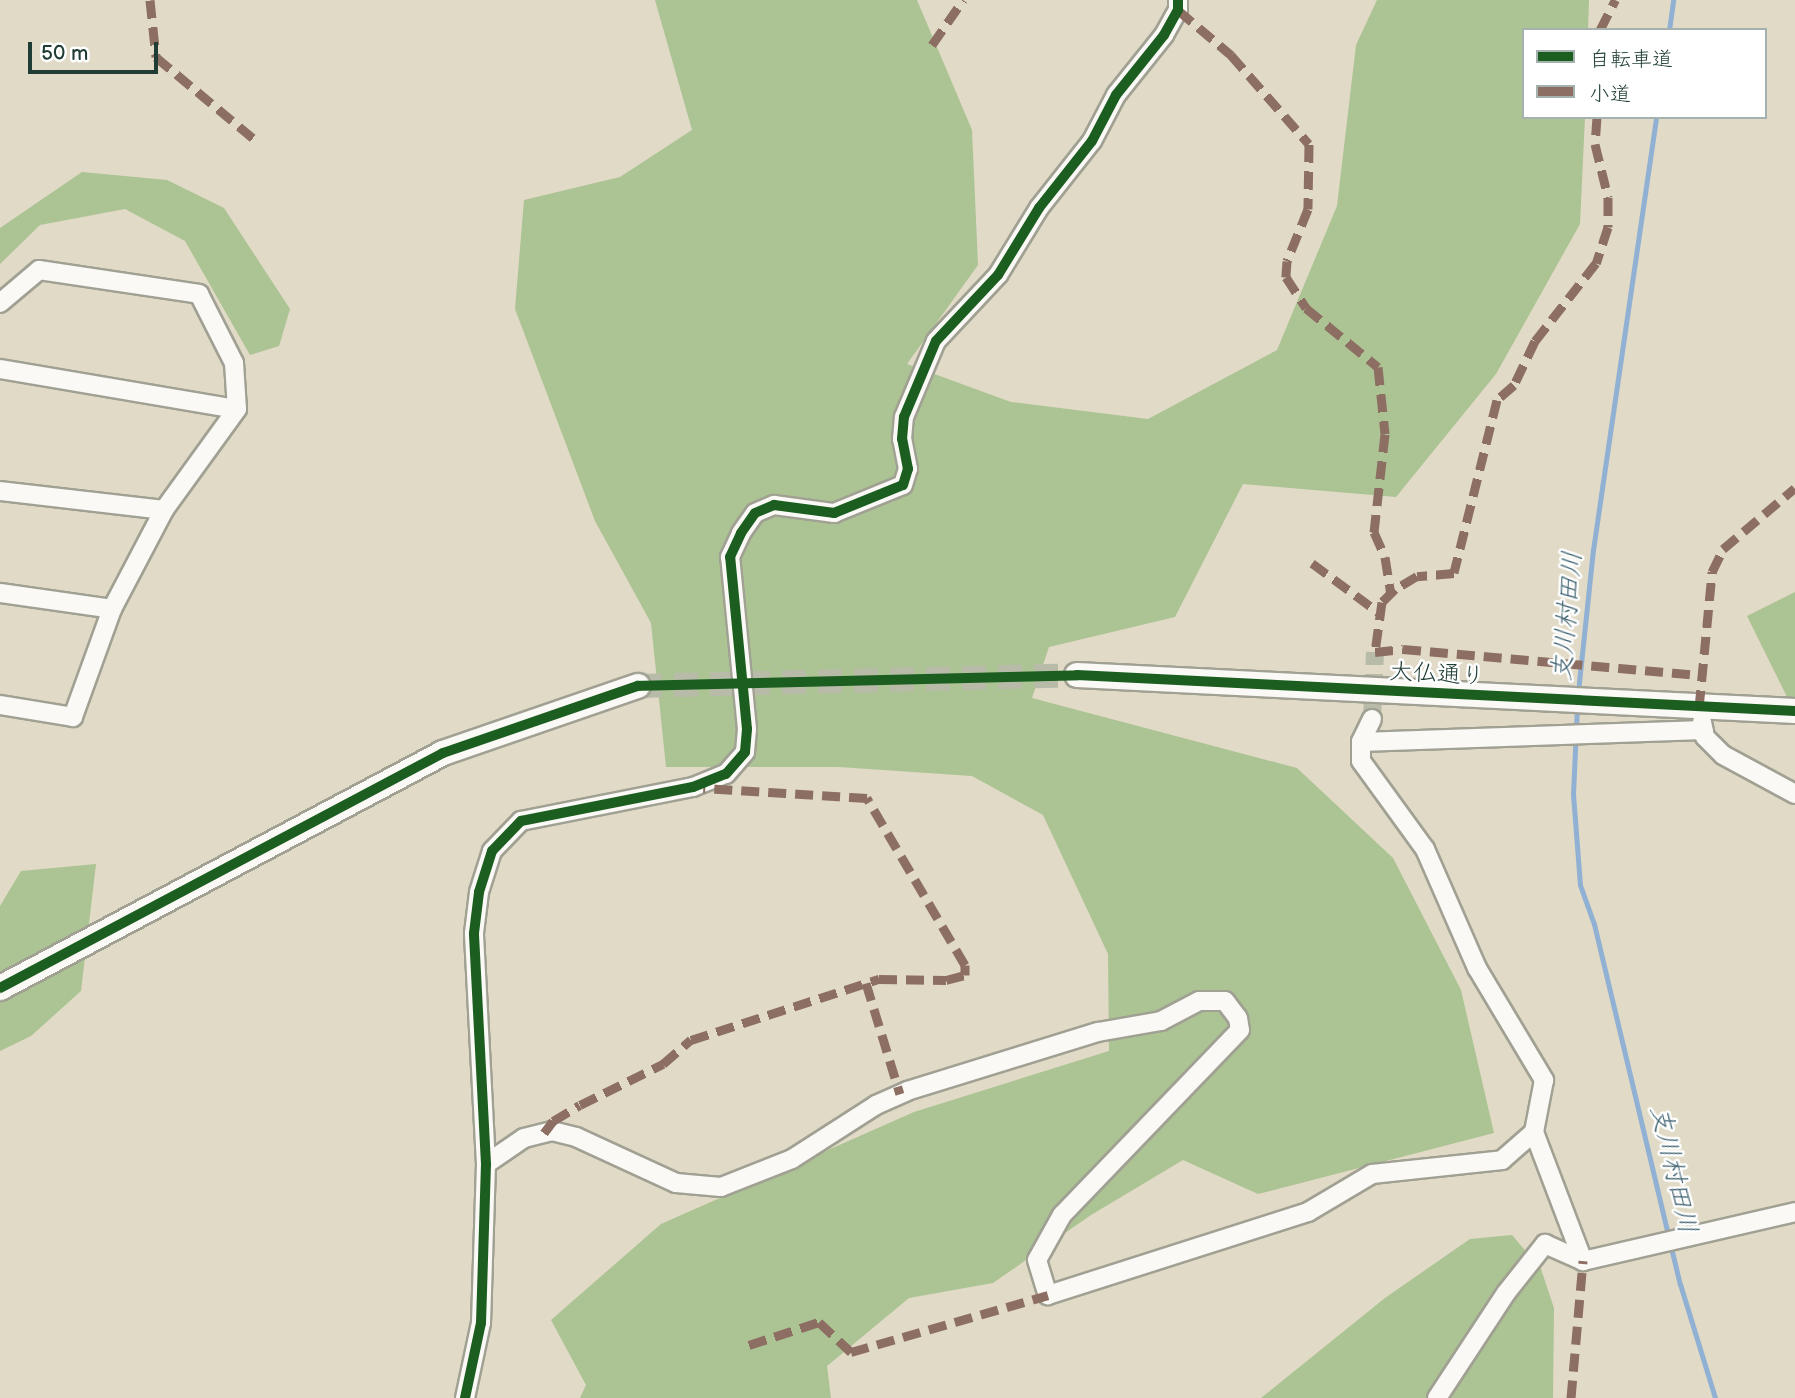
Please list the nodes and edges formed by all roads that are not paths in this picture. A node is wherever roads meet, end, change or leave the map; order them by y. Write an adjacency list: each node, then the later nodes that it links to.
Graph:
1 (1178, 0): 19 (street)
2 (0, 303): 4 (street)
3 (0, 369): 4 (street)
4 (237, 409): 6 (street)
5 (0, 491): 6 (street)
6 (164, 510): 8 (street)
7 (0, 593): 8 (street)
8 (111, 609): 11 (street)
9 (1077, 676): 14 (street, 大仏通り)
10 (638, 687): 17 (street)
11 (0, 705)
12 (1795, 711): 14 (street, 大仏通り)
13 (1372, 719): 15 (street)
14 (1702, 719): 15 (street); 16 (street)
15 (1360, 742): 18 (street)
16 (1795, 794)
17 (0, 988)
18 (1534, 1132): 19 (street); 21 (street)
19 (486, 1164): 22 (street)
20 (1795, 1212): 21 (street)
21 (1583, 1261): 23 (street)
22 (466, 1398)
23 (1437, 1398)

